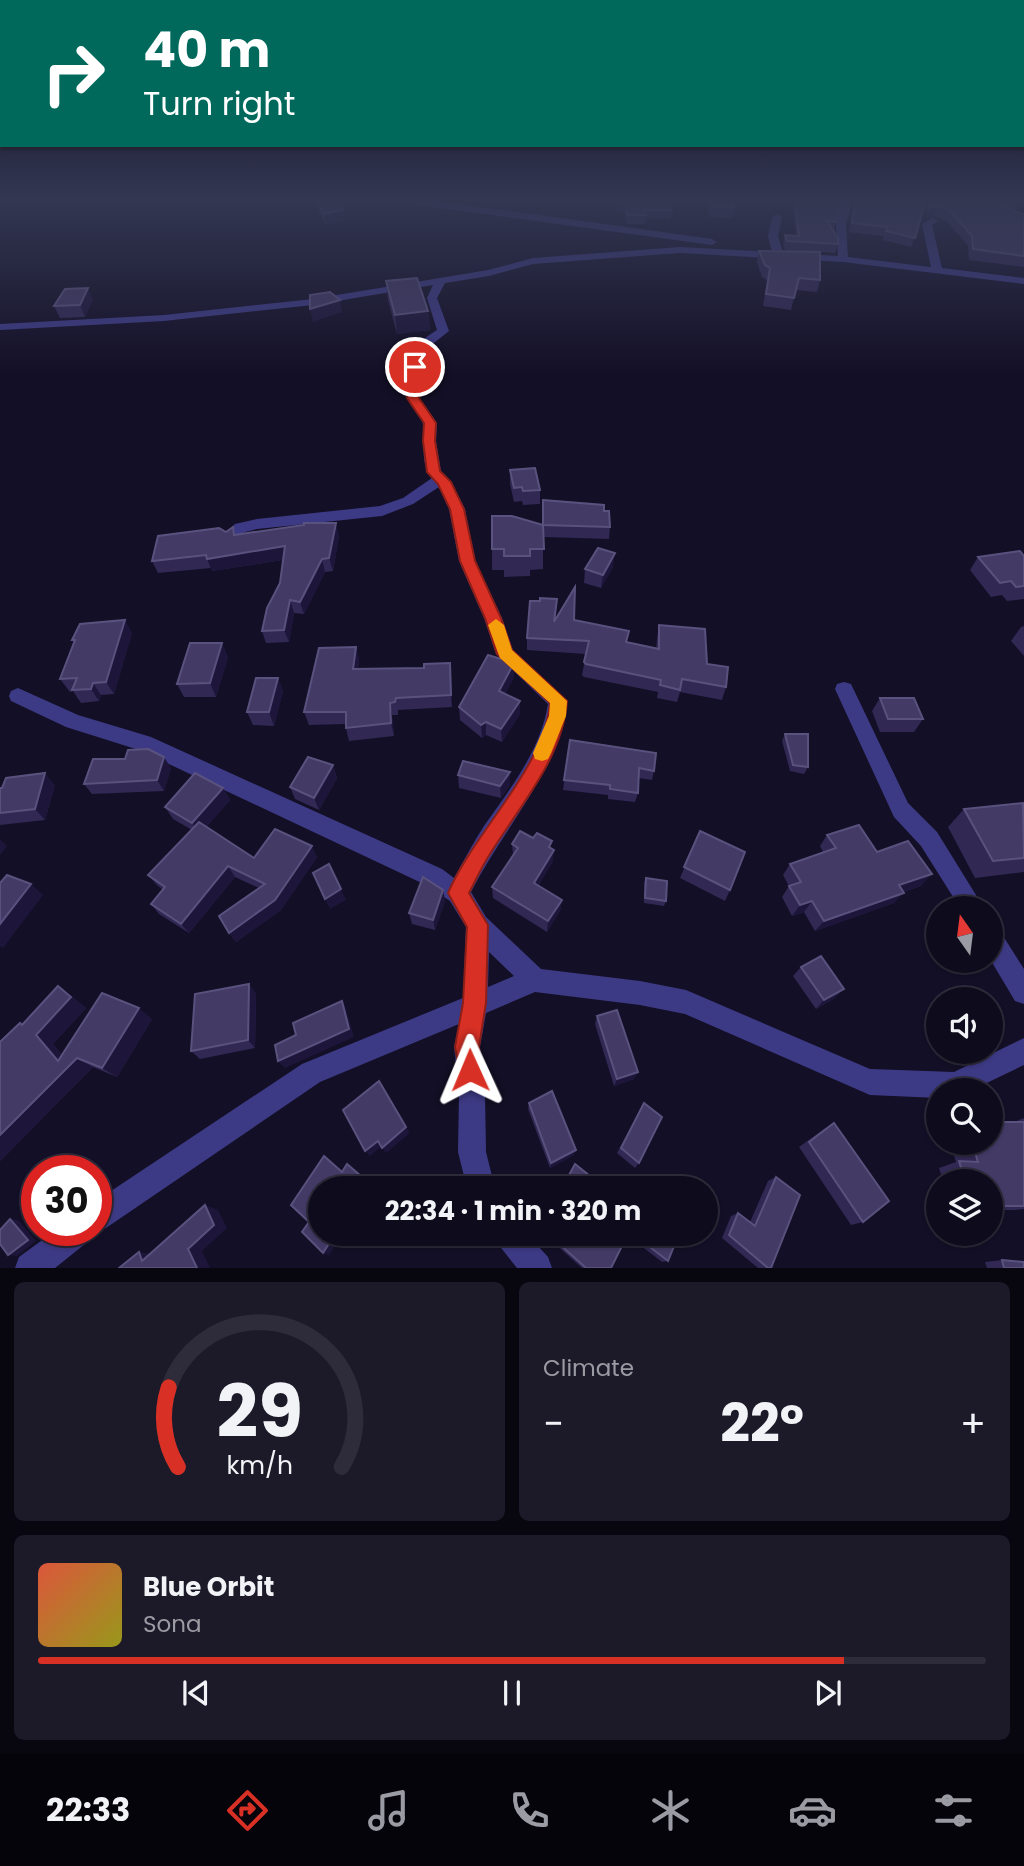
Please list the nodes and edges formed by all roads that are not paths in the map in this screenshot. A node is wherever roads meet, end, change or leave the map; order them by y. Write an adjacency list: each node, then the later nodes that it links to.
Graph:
1 (564, 258): 6 (street)
2 (832, 258): 4 (street)
3 (934, 258): 5 (street)
4 (843, 259): 5 (street)
5 (937, 269): 7 (street)
6 (441, 281): 8 (street); 9 (street)
7 (1024, 281)
8 (0, 327)
9 (441, 479): 10 (street); 13 (street)
10 (231, 537)
11 (845, 690): 14 (street)
12 (18, 696): 13 (street)
13 (458, 893): 15 (street)
14 (965, 896)
15 (478, 925): 17 (street); 19 (street)
16 (1003, 957): 18 (street)
17 (535, 981): 19 (street); 20 (street)
18 (1024, 992)
19 (475, 1003): 21 (street); 22 (street)
20 (1024, 1051)
21 (478, 1176)
22 (112, 1207)
23 (59, 1246): 25 (street)
24 (518, 1246): 26 (street)
25 (30, 1268)
26 (537, 1268)

